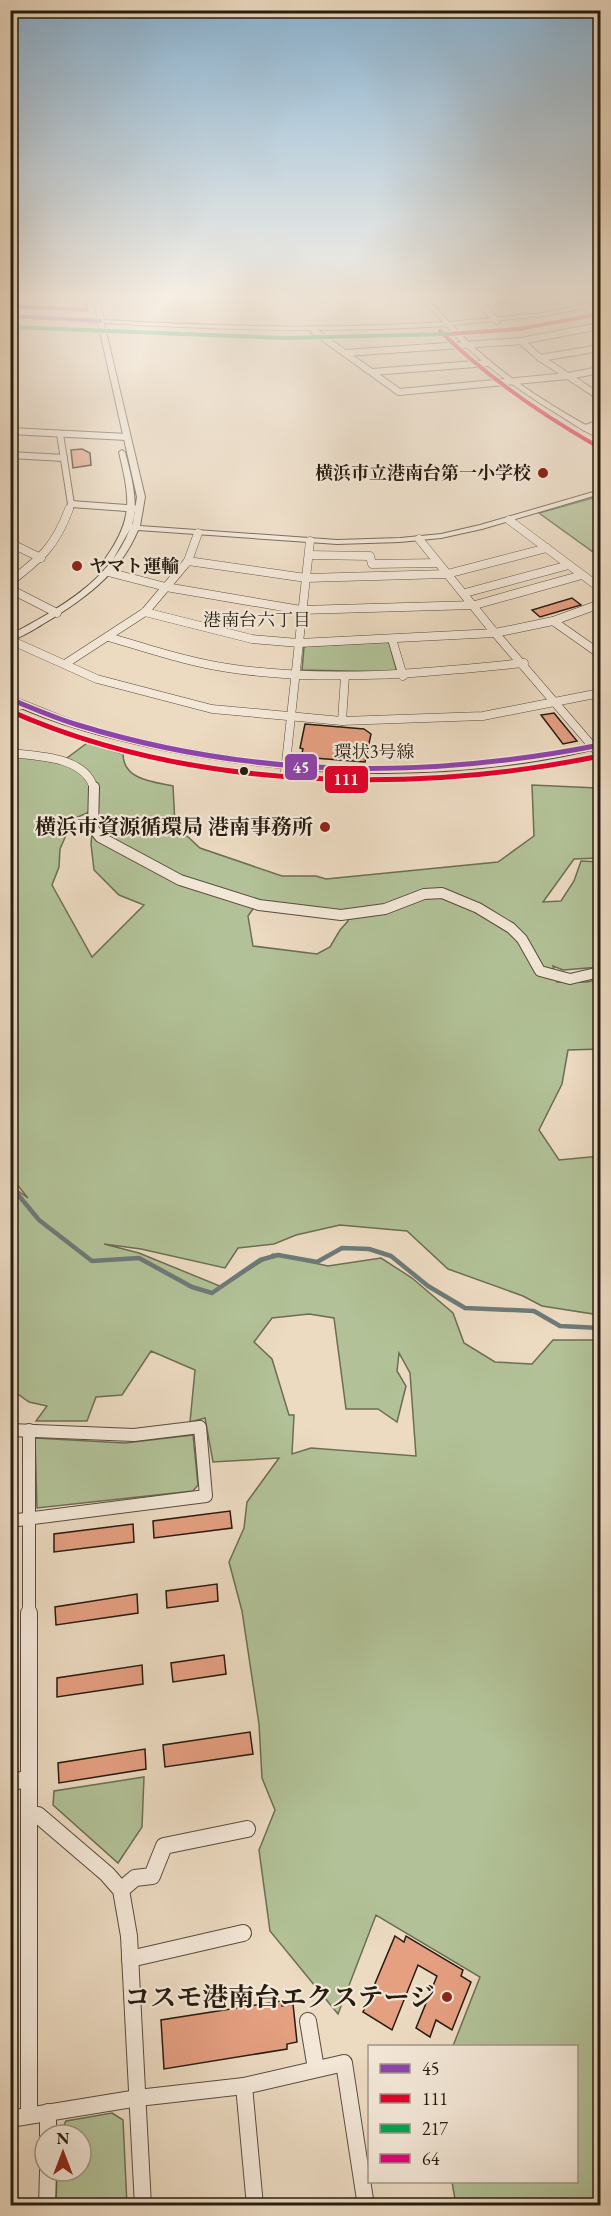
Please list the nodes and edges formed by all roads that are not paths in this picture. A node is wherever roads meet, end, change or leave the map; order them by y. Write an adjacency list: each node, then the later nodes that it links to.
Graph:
1 (114, 398): 8 (street)
2 (538, 398): 4 (street)
3 (600, 423): 4 (street)
4 (585, 428): 7 (street)
5 (10, 431): 6 (street)
6 (60, 434): 8 (street); 10 (street)
7 (600, 436)
8 (123, 437): 13 (street)
9 (11, 456): 10 (street)
10 (64, 458): 12 (street)
11 (600, 492): 14 (street)
12 (71, 504): 13 (street); 23 (street)
13 (137, 509): 15 (street); 16 (street)
14 (509, 520): 18 (street); 21 (street)
15 (128, 527): 16 (street); 39 (street)
16 (137, 528): 17 (street); 27 (street)
17 (198, 533): 19 (street); 24 (street)
18 (419, 539): 19 (street); 25 (street)
19 (310, 541): 22 (street)
20 (10, 543): 23 (street)
21 (547, 548): 26 (street); 28 (street)
22 (309, 555): 25 (street); 30 (street)
23 (41, 558): 31 (street)
24 (188, 561): 30 (street); 32 (street)
25 (438, 563): 28 (street)
26 (569, 565): 29 (street); 35 (street)
27 (108, 572): 32 (street); 39 (street)
28 (447, 574): 30 (street); 35 (street)
29 (582, 575): 33 (street); 37 (street)
30 (306, 578): 38 (street)
31 (10, 582)
32 (166, 587): 38 (street); 40 (street)
33 (600, 588)
34 (10, 590): 39 (street)
35 (465, 593): 37 (street)
36 (600, 604): 41 (street)
37 (475, 605): 38 (street); 43 (street)
38 (301, 610): 47 (street)
39 (54, 612): 42 (street); 45 (street)
40 (145, 612): 44 (street); 47 (street)
41 (553, 621): 43 (street); 48 (street)
42 (10, 633)
43 (495, 633): 46 (street); 49 (street)
44 (108, 637): 50 (street); 51 (street)
45 (10, 639): 50 (street)
46 (392, 639): 47 (street); 53 (street)
47 (299, 643): 51 (street)
48 (600, 654)
49 (524, 663): 53 (street); 55 (street)
50 (65, 664): 57 (street)
51 (295, 675): 52 (street); 57 (street)
52 (345, 676): 53 (street); 58 (street)
53 (402, 676)
54 (600, 693): 55 (street)
55 (555, 702): 58 (street); 59 (street)
56 (11, 706): 61 (street, 環状3号線); 61 (street, 環状3号線)
57 (290, 717): 58 (street); 61 (street)
58 (342, 722)
59 (599, 750): 61 (street, 環状3号線)
60 (10, 753): 62 (street)
61 (285, 770)
62 (600, 972)
63 (10, 1430): 64 (street)
64 (29, 1430): 65 (street); 65 (street)
65 (29, 1519): 66 (street); 67 (street)
66 (10, 1521)
67 (29, 1779): 68 (street); 69 (street)
68 (10, 1782)
69 (29, 1815): 71 (street); 79 (street)
70 (247, 1829): 71 (street)
71 (121, 1890): 73 (street)
72 (243, 1933): 73 (street)
73 (130, 1959): 77 (street)
74 (308, 2021): 75 (street)
75 (316, 2069): 76 (street); 86 (street)
76 (244, 2086): 77 (street); 85 (street)
77 (138, 2098): 78 (street); 84 (street)
78 (48, 2112): 79 (street); 81 (street)
79 (29, 2115): 80 (street)
80 (10, 2119)
81 (48, 2123)
82 (48, 2183): 83 (street)
83 (47, 2205)
84 (142, 2205)
85 (255, 2205)
86 (366, 2205)

